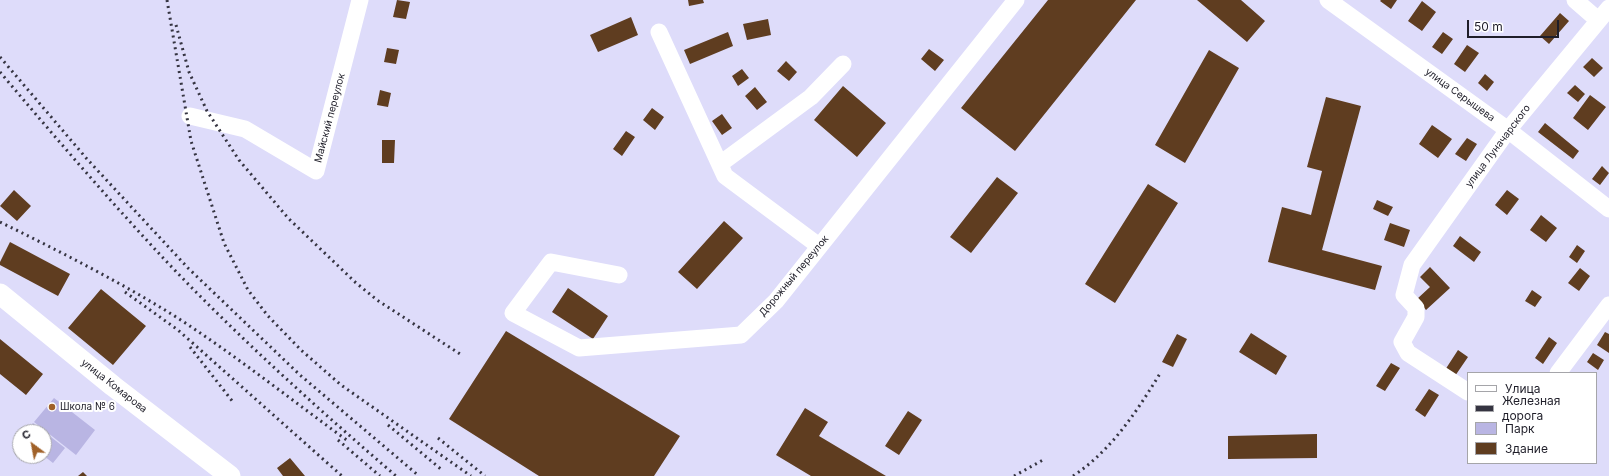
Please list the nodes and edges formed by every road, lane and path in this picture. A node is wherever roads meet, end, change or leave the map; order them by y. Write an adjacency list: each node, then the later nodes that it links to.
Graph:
1 (360, 0): 8 (street, Майский переулок)
2 (1016, 0): 12 (street, Дорожный переулок)
3 (1328, 0): 9 (street, улица Серышева)
4 (1575, 0): 5 (street)
5 (1604, 14): 9 (street, улица Луначарского)
6 (659, 32): 10 (street)
7 (843, 64): 10 (street)
8 (190, 116)
9 (1508, 130): 11 (street, улица Серышева); 17 (street, улица Луначарского)
10 (720, 164): 12 (street)
11 (1609, 209)
12 (819, 246): 13 (street, Дорожный переулок)
13 (619, 275)
14 (0, 294): 18 (main road, улица Комарова)
15 (1609, 305): 16 (street)
16 (1559, 372)
17 (1467, 391)
18 (230, 476)

